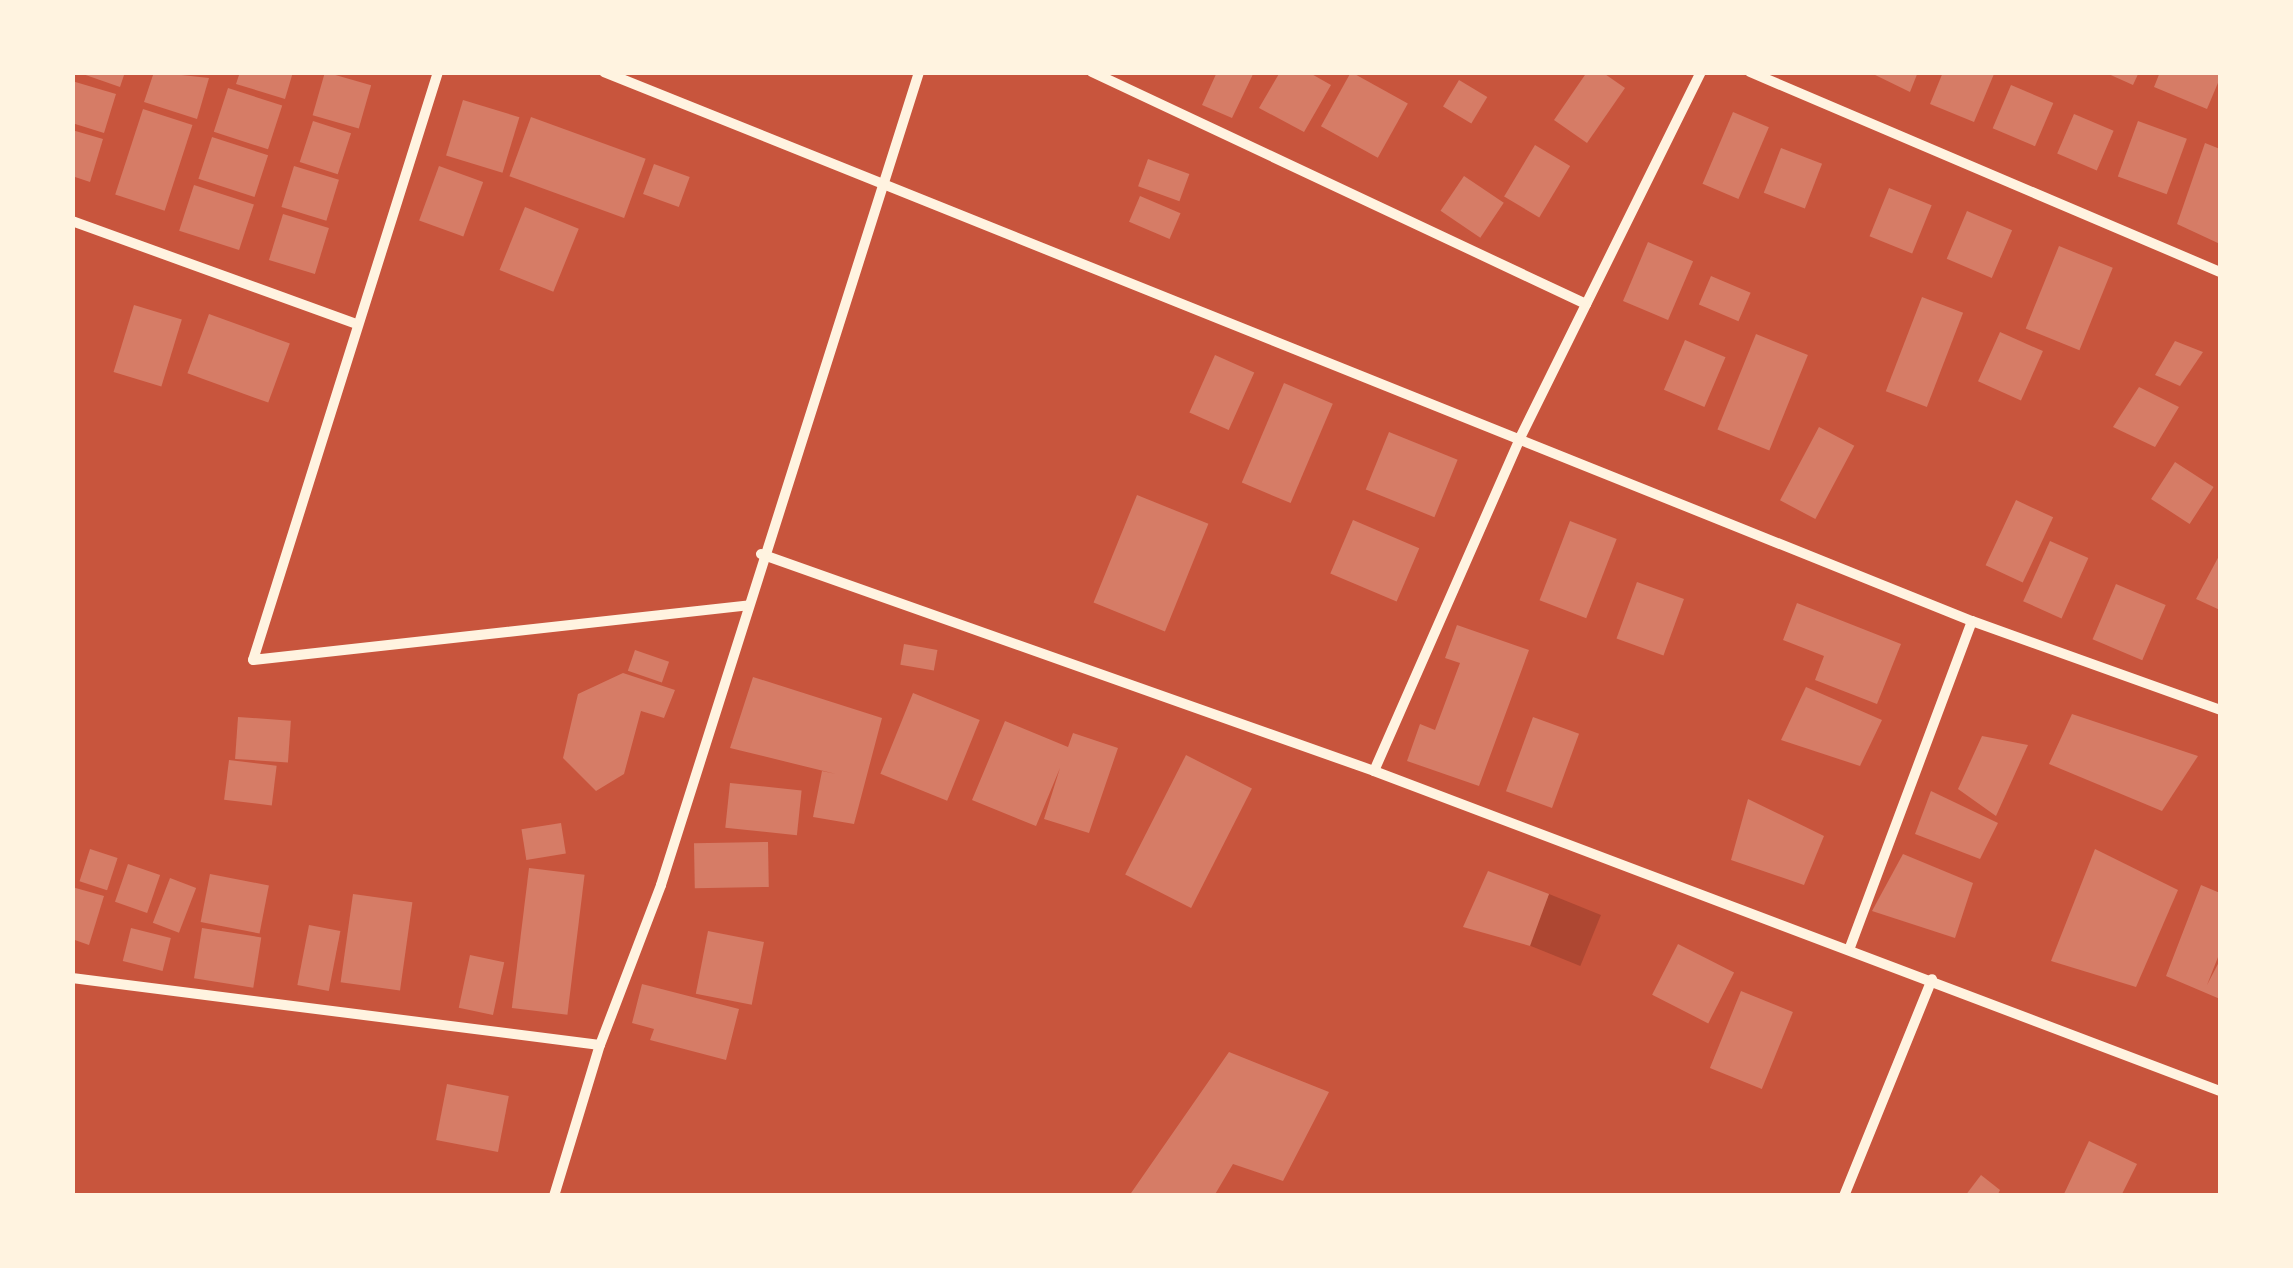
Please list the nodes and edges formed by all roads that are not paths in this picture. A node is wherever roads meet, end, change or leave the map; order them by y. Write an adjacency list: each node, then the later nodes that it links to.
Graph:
1 (438, 72): 11 (street)
2 (604, 72): 7 (street)
3 (919, 72): 7 (street)
4 (1092, 72): 10 (street)
5 (1701, 72): 10 (street)
6 (1750, 72): 9 (street)
7 (881, 188): 12 (street); 13 (street)
8 (72, 221): 11 (street)
9 (2220, 272)
10 (1586, 304): 12 (street)
11 (354, 323): 14 (street)
12 (1520, 438): 15 (street); 17 (street)
13 (761, 554): 14 (street); 17 (street)
14 (748, 605): 21 (street)
15 (1972, 621): 16 (street); 18 (street)
16 (2220, 710)
17 (1374, 771): 18 (street)
18 (1848, 950): 20 (street)
19 (72, 978): 21 (street)
20 (1932, 979): 22 (street); 24 (street)
21 (600, 1044): 23 (street)
22 (2220, 1091)
23 (554, 1196)
24 (1844, 1196)

